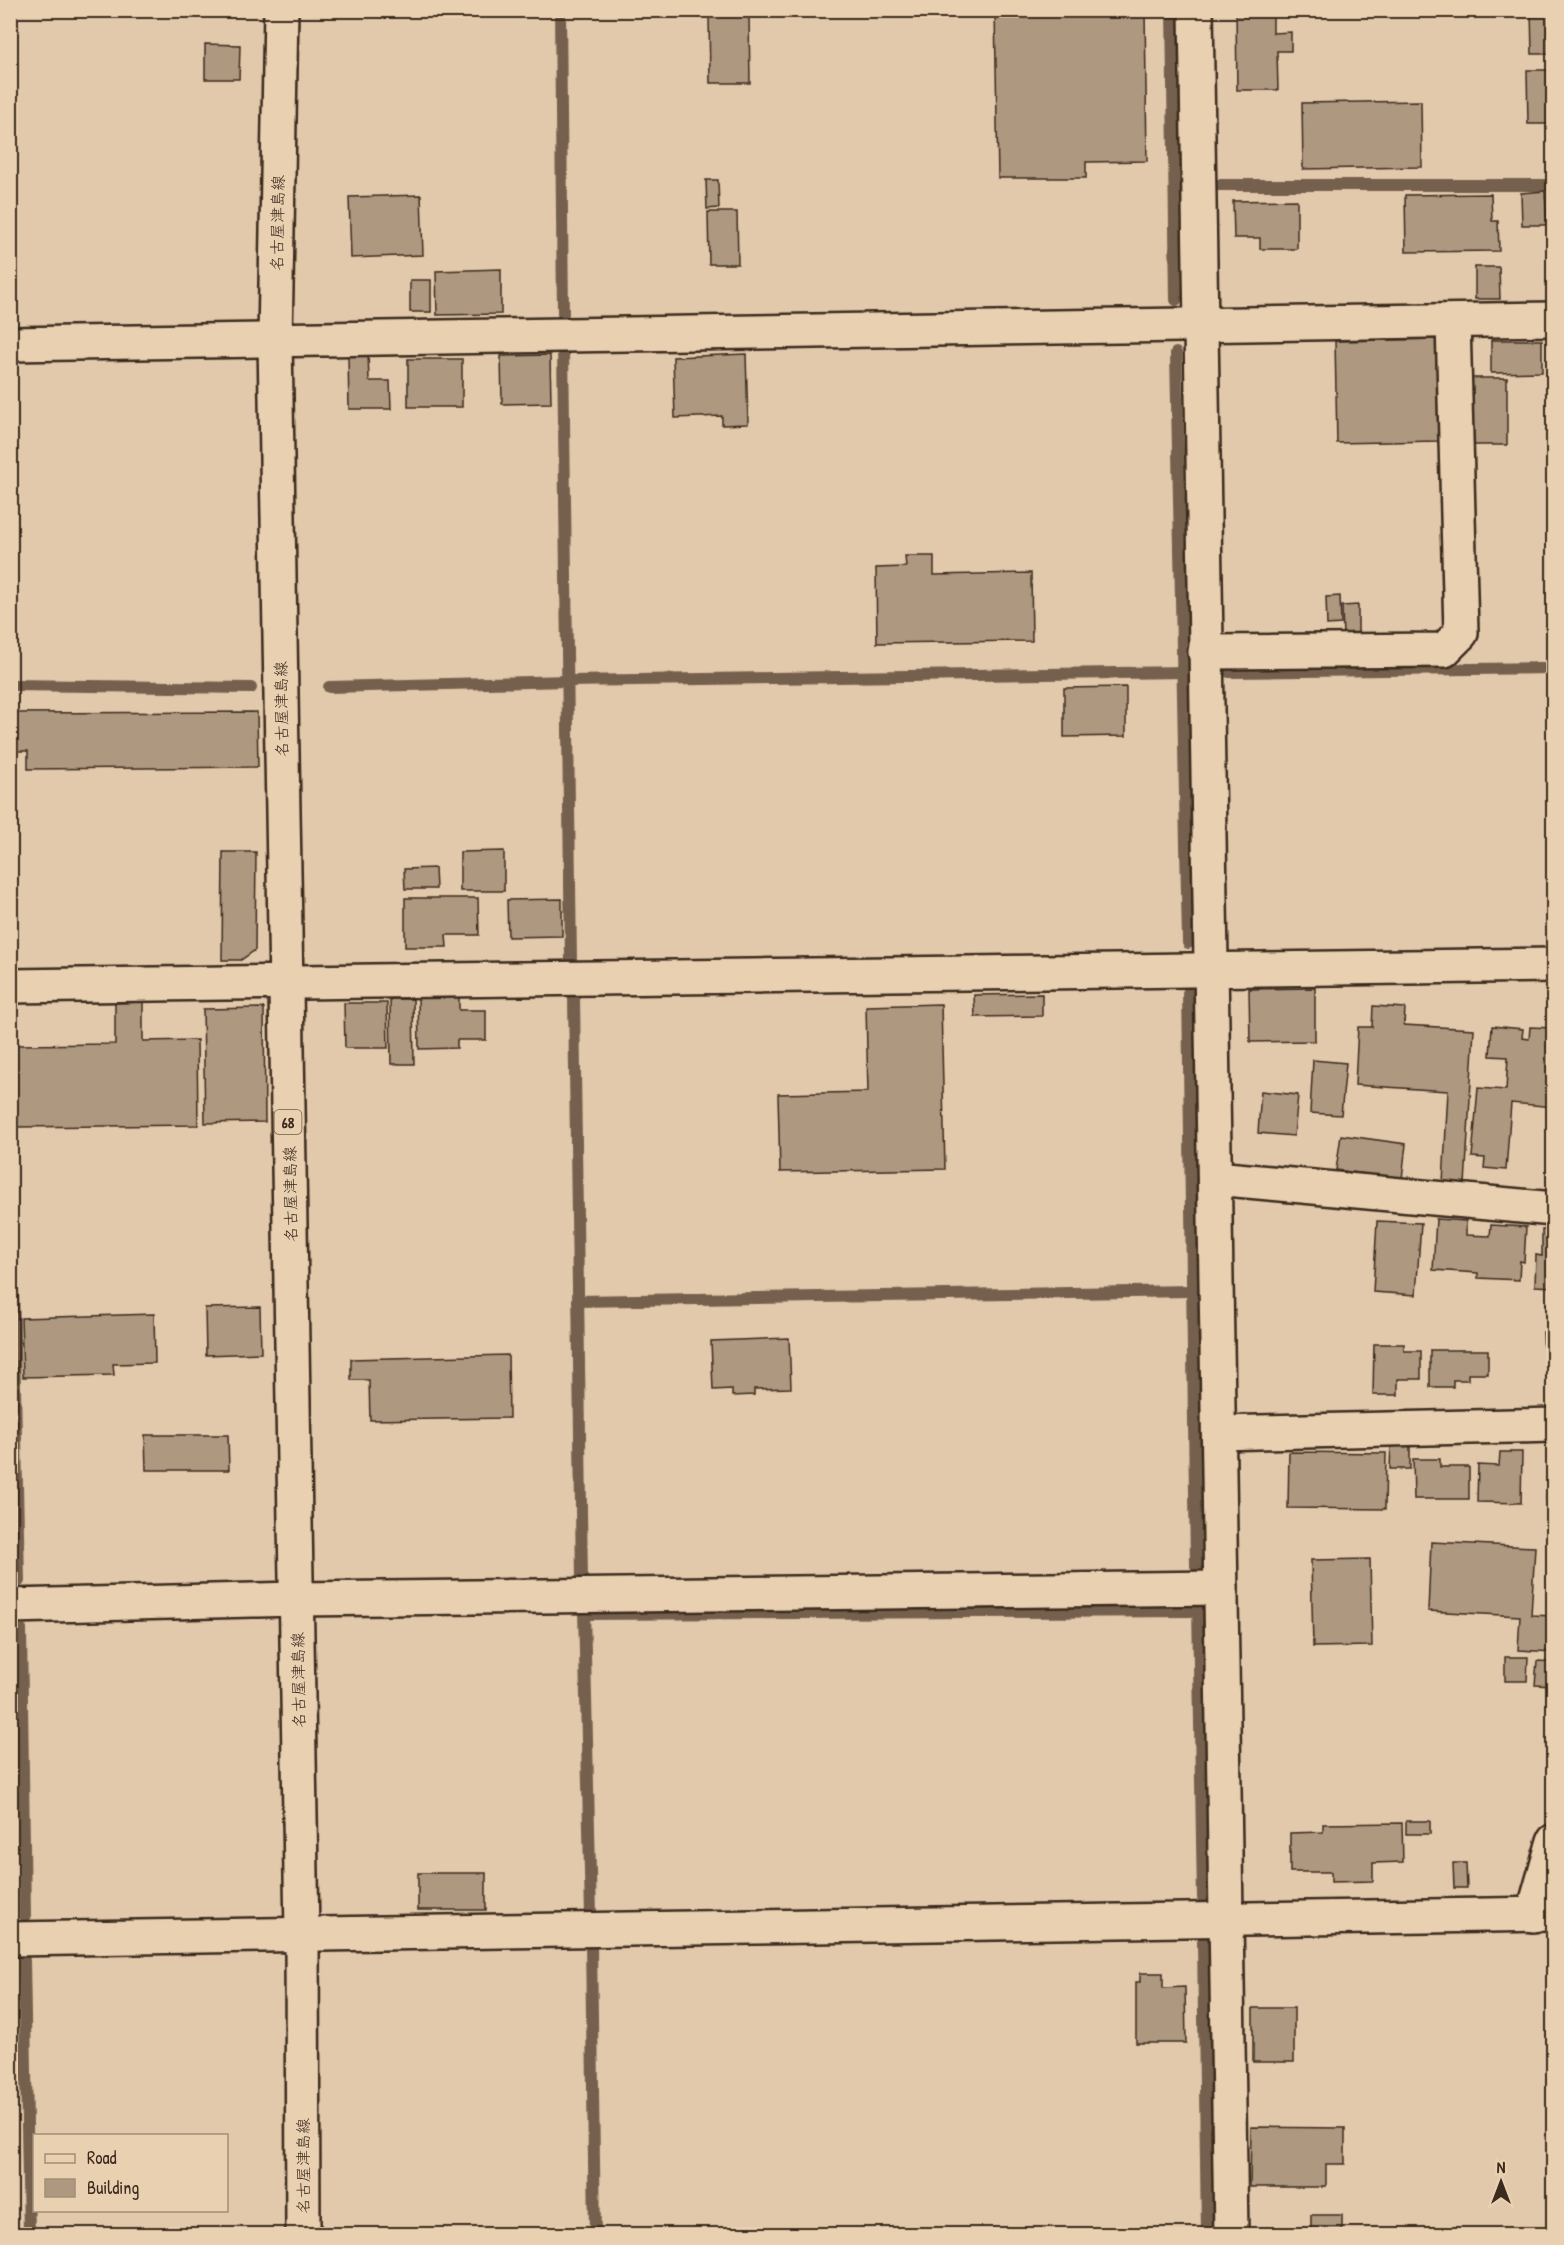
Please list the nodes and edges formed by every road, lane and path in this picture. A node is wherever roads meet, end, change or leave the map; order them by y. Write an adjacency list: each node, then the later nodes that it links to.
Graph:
1 (280, 10): 6 (street, 名古屋津島線 / 68)
2 (1196, 10): 5 (street)
3 (1554, 319): 4 (street)
4 (1453, 321): 5 (street); 8 (street)
5 (1199, 326): 6 (street); 8 (street)
6 (275, 340): 7 (street); 11 (street, 名古屋津島線 / 68)
7 (10, 344)
8 (1205, 652): 10 (street)
9 (1554, 965): 10 (street)
10 (1212, 969): 11 (street); 13 (street)
11 (286, 981): 12 (street); 18 (street, 名古屋津島線 / 68)
12 (10, 986)
13 (1215, 1178): 14 (street); 16 (street)
14 (1554, 1209)
15 (1554, 1425): 16 (street)
16 (1219, 1433): 17 (street)
17 (1221, 1588): 18 (street); 22 (street)
18 (297, 1599): 19 (street); 23 (street, 名古屋津島線 / 68)
19 (10, 1606)
20 (1554, 1841): 21 (street)
21 (1543, 1914): 22 (street)
22 (1226, 1919): 23 (street); 26 (street)
23 (302, 1934): 24 (street); 25 (street, 名古屋津島線 / 68)
24 (10, 1939)
25 (303, 2235)
26 (1231, 2235)

